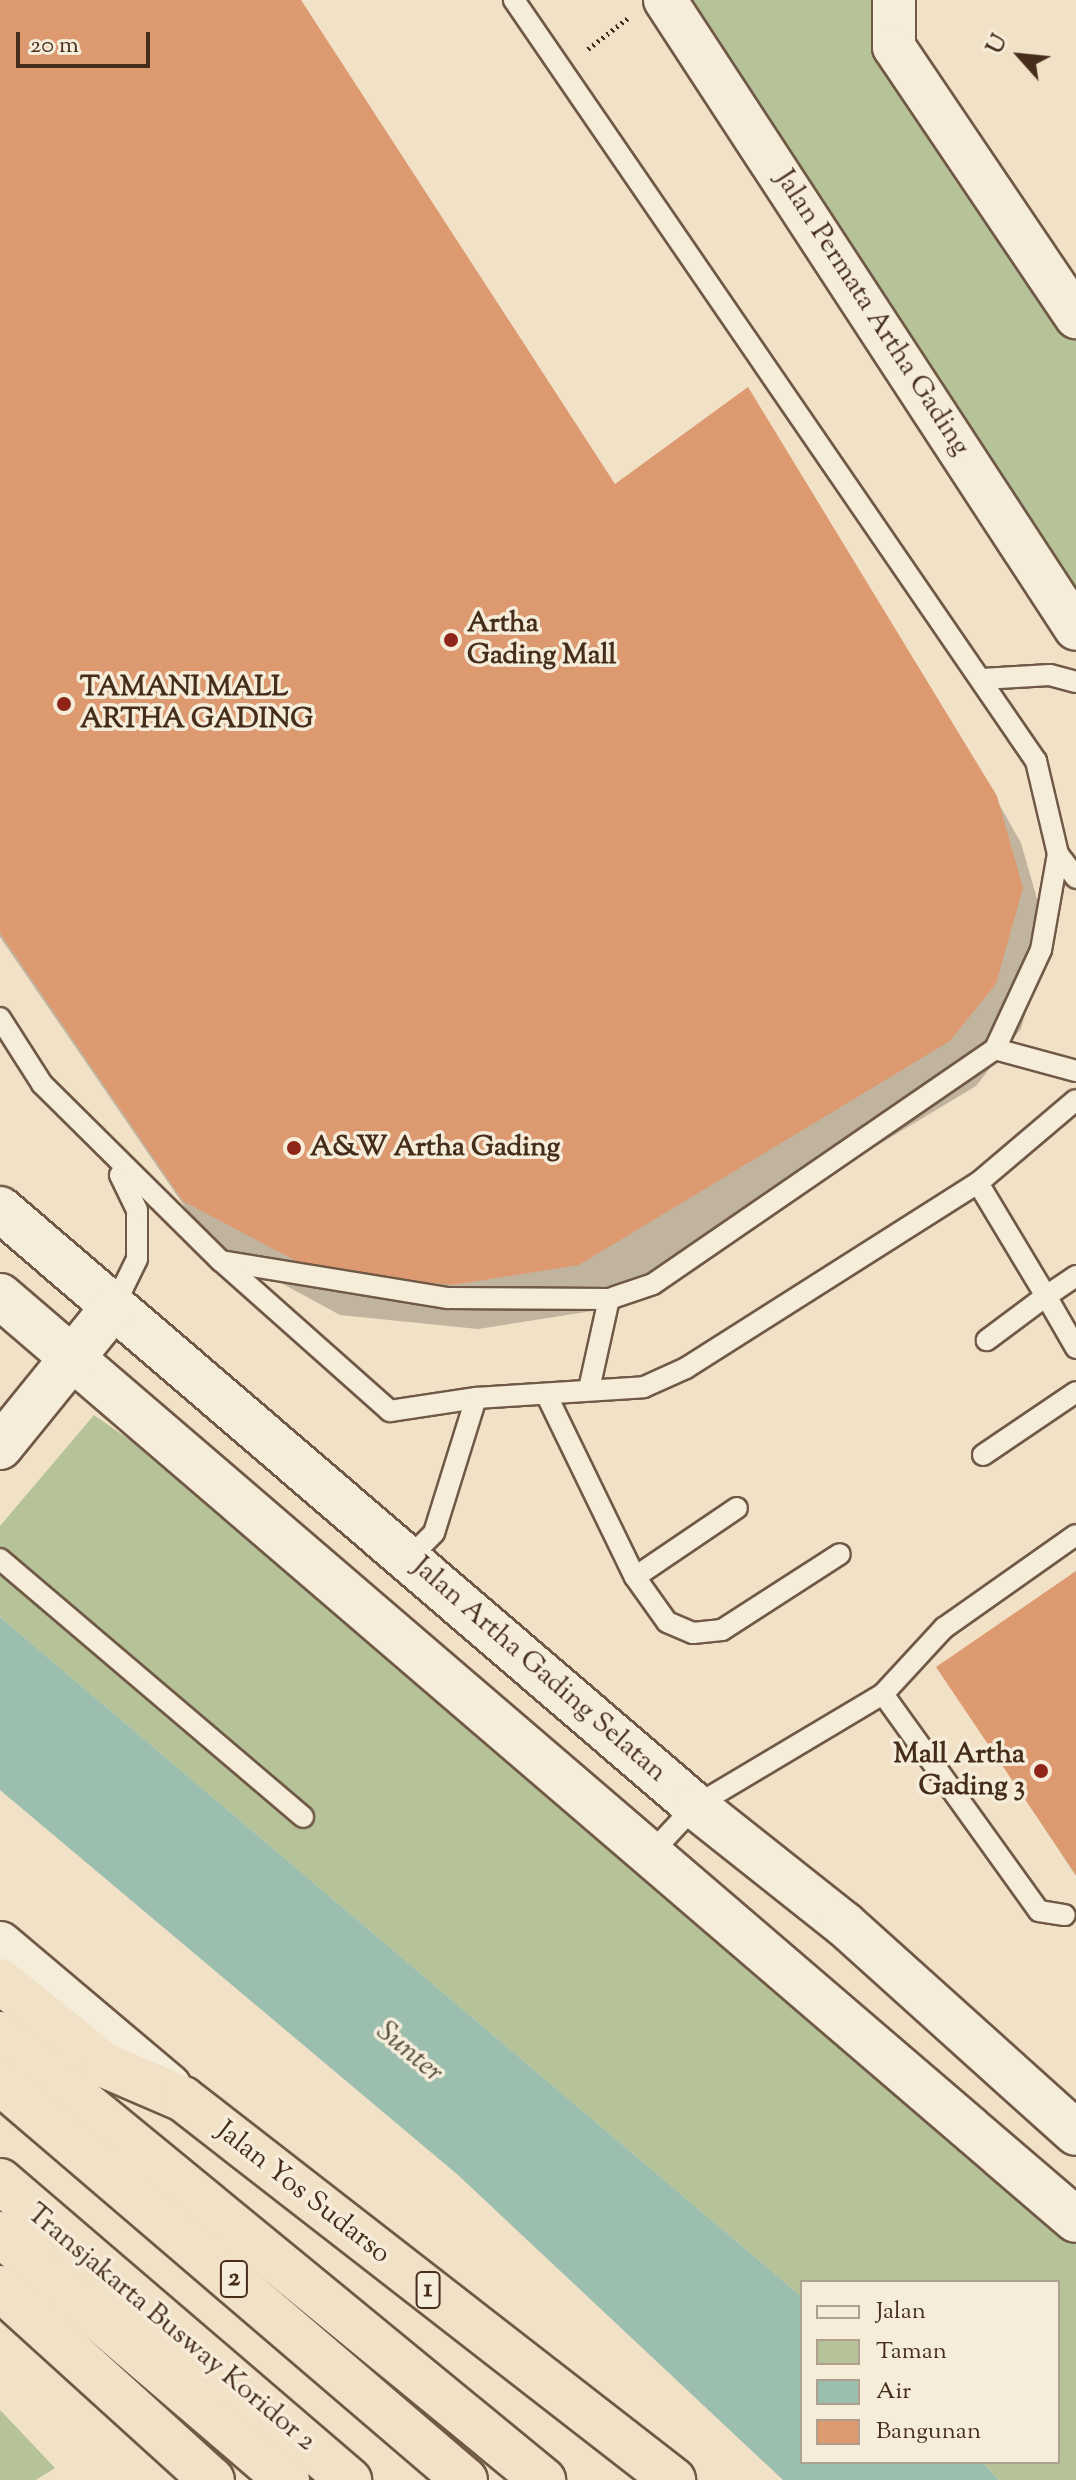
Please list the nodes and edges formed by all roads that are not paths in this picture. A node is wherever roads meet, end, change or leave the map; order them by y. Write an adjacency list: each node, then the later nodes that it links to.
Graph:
1 (514, 0): 6 (lane)
2 (894, 0): 4 (street)
3 (667, 5): 5 (street, Jalan Permata Artha Gading)
4 (1076, 317)
5 (1076, 629)
6 (982, 679): 7 (lane); 8 (lane)
7 (1076, 682)
8 (1058, 854): 9 (lane); 11 (lane)
9 (1076, 878)
10 (0, 1018): 14 (lane)
11 (995, 1049): 12 (lane); 21 (lane)
12 (1076, 1071)
13 (1076, 1100): 15 (lane)
14 (113, 1160): 17 (lane); 22 (lane)
15 (978, 1183): 20 (lane); 26 (lane)
16 (0, 1209): 22 (street, Jalan Artha Gading Selatan)
17 (221, 1261): 21 (lane); 29 (lane)
18 (1076, 1276): 20 (lane)
19 (0, 1296): 25 (street)
20 (1046, 1296): 23 (lane); 24 (lane)
21 (609, 1299): 26 (lane)
22 (114, 1306): 25 (street); 35 (street, Jalan Artha Gading Selatan)
23 (987, 1340)
24 (1076, 1348)
25 (63, 1373): 30 (street); 38 (street)
26 (589, 1389): 28 (lane)
27 (1076, 1392): 31 (lane)
28 (546, 1394): 29 (lane); 37 (lane)
29 (476, 1398): 35 (lane)
30 (0, 1447)
31 (983, 1455)
32 (737, 1508): 37 (lane)
33 (1076, 1535): 39 (lane)
34 (840, 1554): 37 (lane)
35 (409, 1558): 38 (street); 40 (street, Jalan Artha Gading Selatan)
36 (0, 1559): 41 (lane)
37 (635, 1577)
38 (366, 1605): 42 (street)
39 (883, 1694): 40 (lane); 43 (lane)
40 (695, 1806): 42 (lane); 49 (street, Jalan Artha Gading Selatan)
41 (303, 1817)
42 (652, 1852): 52 (street)
43 (1065, 1915)
44 (0, 1944): 48 (street)
45 (0, 1981): 48 (highway, Jalan Yos Sudarso / 1)
46 (0, 2034): 62 (highway)
47 (0, 2082): 61 (highway, 2)
48 (183, 2099): 63 (highway, Jalan Yos Sudarso / 1)
49 (1076, 2133)
50 (0, 2181): 60 (highway)
51 (0, 2219): 59 (lane, Transjakarta Busway Koridor 2)
52 (1076, 2220)
53 (0, 2234): 58 (highway)
54 (0, 2288): 55 (highway)
55 (123, 2400): 56 (highway); 57 (highway)
56 (195, 2475)
57 (248, 2480)
58 (287, 2480)
59 (306, 2480)
60 (349, 2480)
61 (465, 2480)
62 (543, 2480)
63 (673, 2480)

